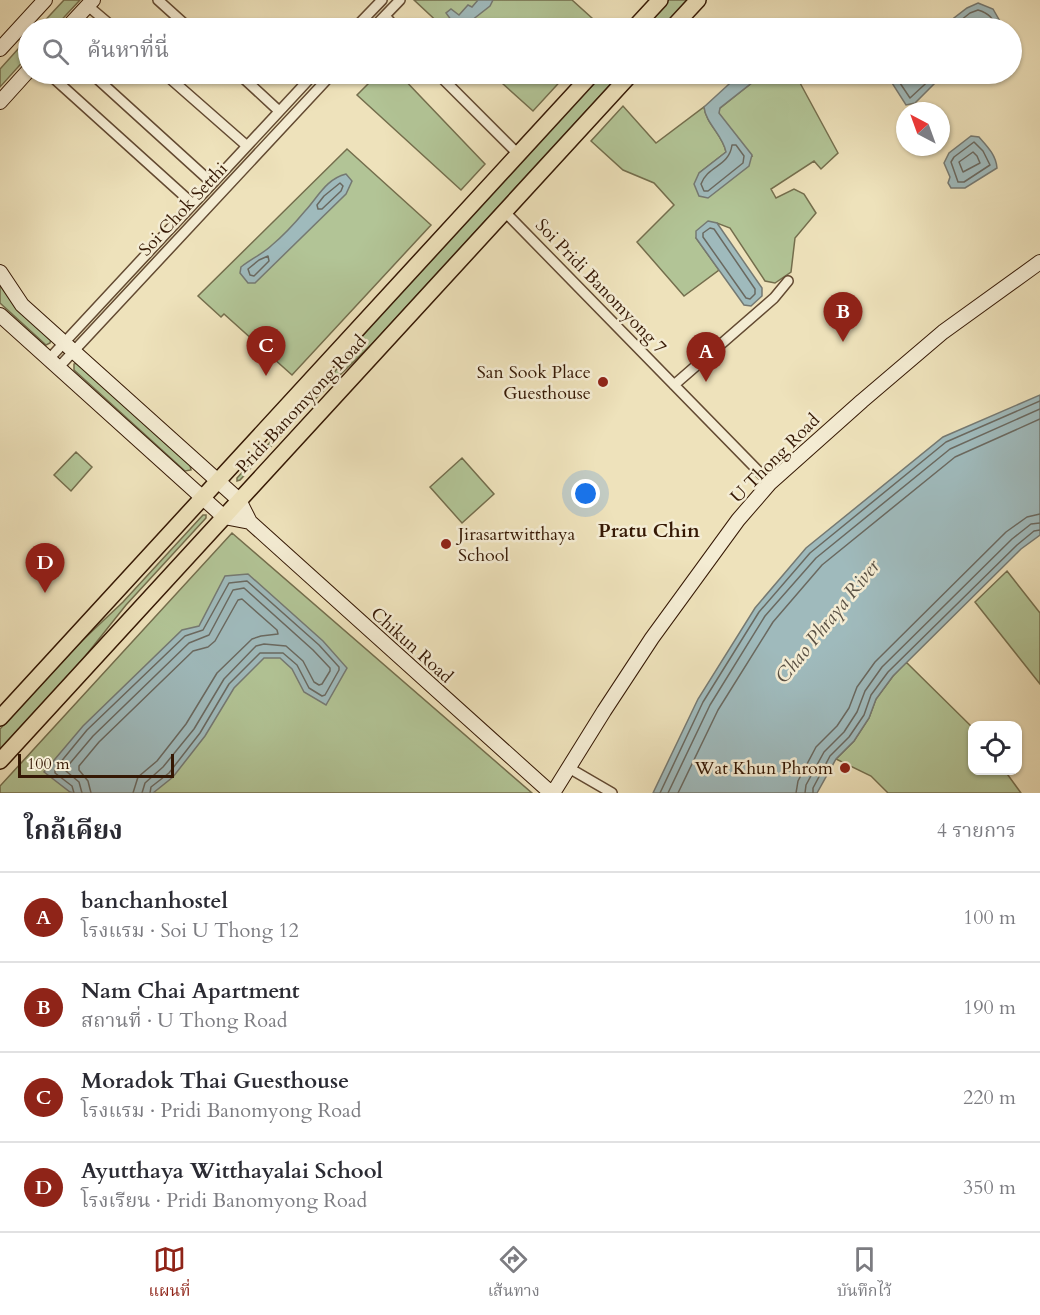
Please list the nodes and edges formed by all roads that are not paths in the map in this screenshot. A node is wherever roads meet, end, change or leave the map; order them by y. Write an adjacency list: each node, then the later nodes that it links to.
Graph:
1 (45, 0): 9 (main road)
2 (158, 0): 12 (street)
3 (382, 0): 13 (street)
4 (400, 0): 8 (street)
5 (660, 0): 14 (main road)
6 (698, 0): 15 (main road)
7 (91, 3): 10 (main road); 11 (street)
8 (385, 16)
9 (28, 18)
10 (77, 18)
11 (105, 18)
12 (178, 18)
13 (365, 18)
14 (643, 18)
15 (681, 18)
16 (18, 29): 17 (main road)
17 (0, 49)
18 (18, 82): 28 (main road)
19 (60, 84): 33 (street)
20 (103, 84): 32 (street)
21 (177, 84): 30 (street)
22 (250, 84): 29 (street)
23 (305, 84): 29 (street, Soi Chok Setthi)
24 (322, 84): 39 (street, Soi Chok Setthi)
25 (448, 84): 31 (street)
26 (583, 84): 31 (main road, Pridi Banomyong Road)
27 (622, 84): 34 (main road, Pridi Banomyong Road)
28 (0, 102)
29 (279, 111): 30 (street, Soi Chok Setthi)
30 (247, 146): 32 (street, Soi Chok Setthi)
31 (518, 154): 42 (main road, Pridi Banomyong Road)
32 (212, 183): 33 (street, Soi Chok Setthi)
33 (193, 204): 39 (street, Soi Chok Setthi)
34 (504, 211): 41 (street, Soi Pridi Banomyong 7); 45 (main road, Pridi Banomyong Road)
35 (1040, 262): 43 (main road, U Thong Road)
36 (0, 272): 39 (main road, Chikun Road)
37 (788, 281): 41 (street)
38 (0, 315): 40 (main road)
39 (69, 346): 40 (street, Soi Chok Setthi); 42 (main road, Chikun Road)
40 (53, 364): 44 (main road)
41 (674, 384): 43 (street, Soi Pridi Banomyong 7)
42 (218, 480): 44 (main road, Pridi Banomyong Road); 45 (main road, Chikun Road)
43 (770, 483): 50 (main road, U Thong Road)
44 (203, 498): 46 (main road); 48 (main road, Pridi Banomyong Road)
45 (239, 500): 46 (main road, Pridi Banomyong Road); 47 (main road, Chikun Road)
46 (224, 517): 47 (main road); 49 (main road, Pridi Banomyong Road)
47 (250, 522): 51 (main road, Chikun Road)
48 (0, 718)
49 (0, 761)
50 (569, 768): 51 (main road, U Thong Road); 52 (street)
51 (552, 793)
52 (612, 793)

